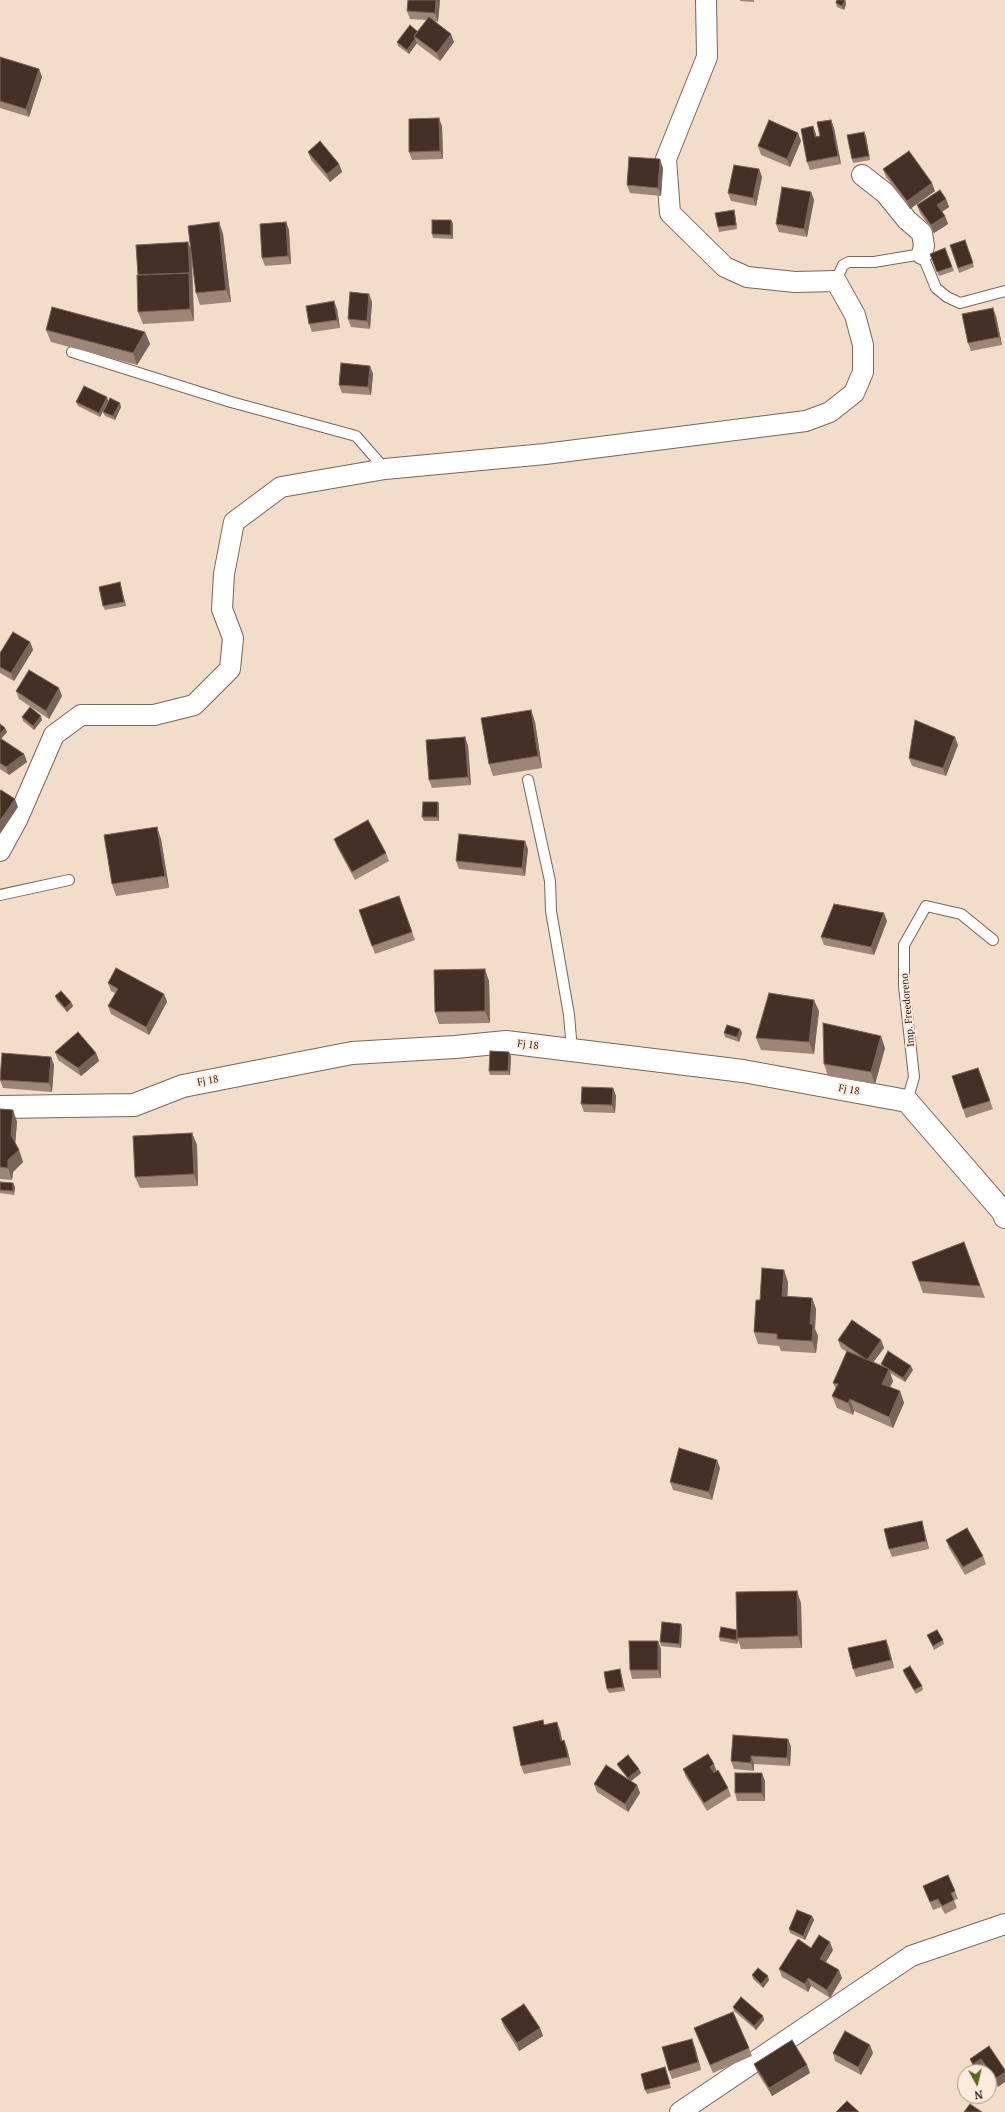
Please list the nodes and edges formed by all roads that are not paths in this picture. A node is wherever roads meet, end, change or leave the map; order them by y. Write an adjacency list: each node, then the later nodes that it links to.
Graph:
1 (706, 0): 4 (street)
2 (862, 175): 3 (street)
3 (922, 254): 4 (lane); 5 (lane)
4 (836, 281): 7 (street)
5 (1005, 291)
6 (72, 352): 7 (lane)
7 (385, 469): 9 (street)
8 (528, 780): 13 (lane)
9 (0, 851)
10 (69, 880): 11 (lane)
11 (0, 895)
12 (993, 940): 14 (lane, Imp. Freedoreno)
13 (572, 1050): 14 (street, Fj 18); 15 (street, Fj 18)
14 (907, 1101): 16 (street)
15 (0, 1107)
16 (1005, 1217)
17 (1005, 1924): 18 (street)
18 (680, 2112)

